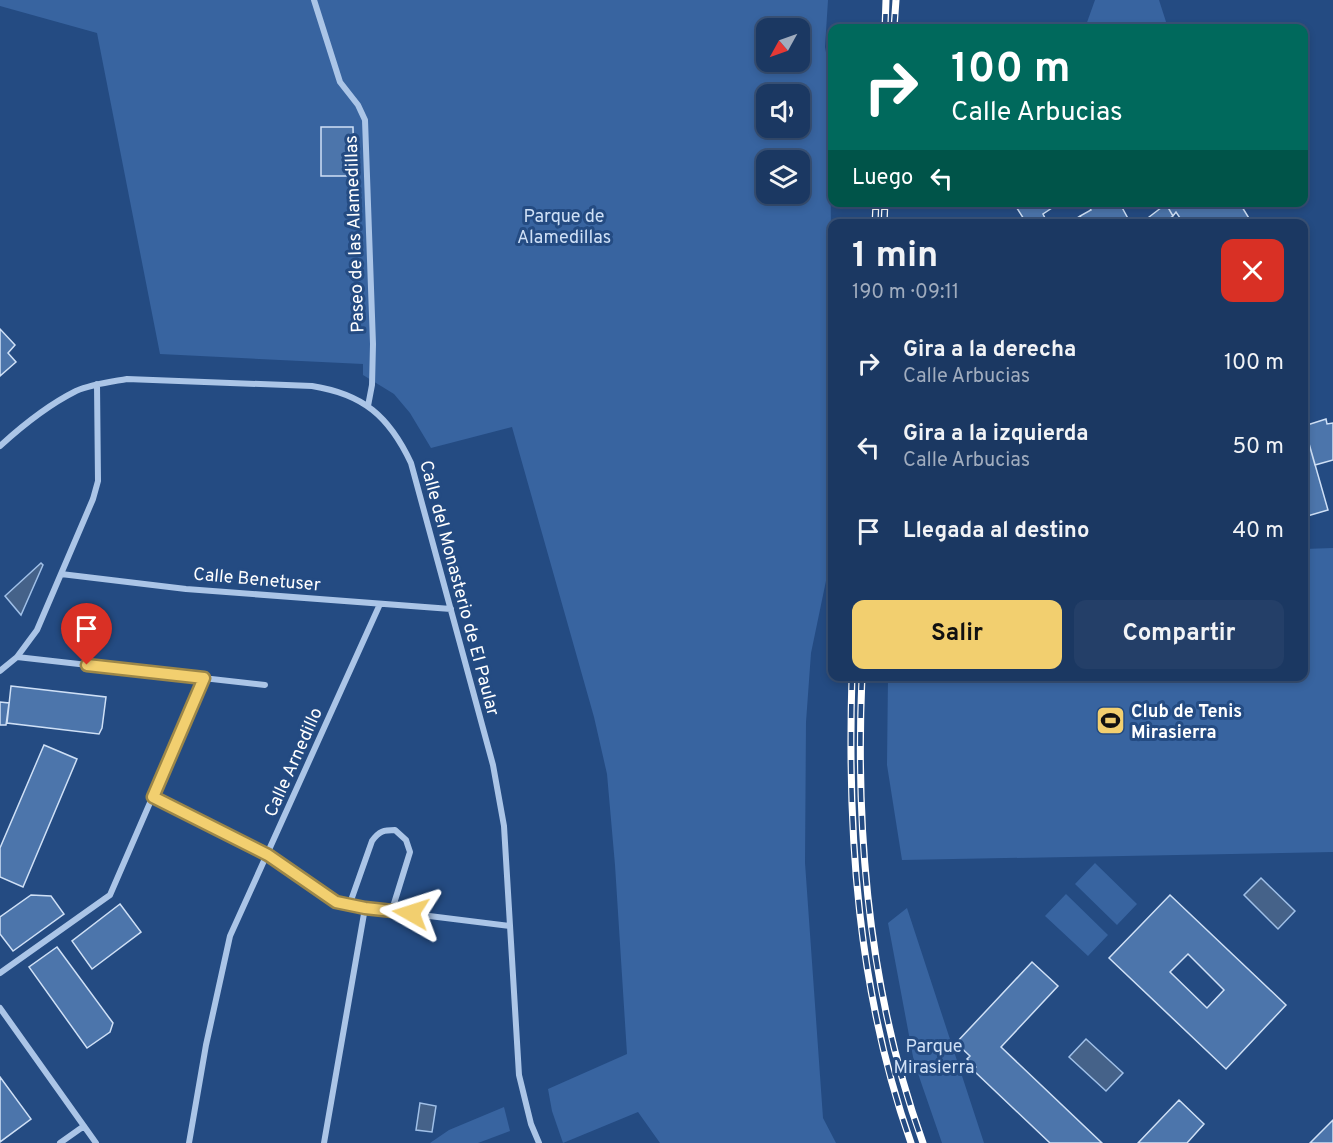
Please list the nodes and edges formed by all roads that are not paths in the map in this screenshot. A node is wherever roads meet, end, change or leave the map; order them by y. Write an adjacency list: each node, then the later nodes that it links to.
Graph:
1 (314, 0): 3 (street, Paseo de las Alamedillas)
2 (97, 384): 3 (street, Calle del Monasterio de El Paular); 4 (street, Calle del Monasterio de El Paular); 5 (street)
3 (368, 406): 7 (street, Calle del Monasterio de El Paular)
4 (0, 447)
5 (62, 574): 6 (street, Calle Benetuser); 8 (street)
6 (380, 604): 7 (street, Calle Benetuser); 13 (street, Calle Arnedillo)
7 (451, 609): 17 (street, Calle del Monasterio de El Paular)
8 (17, 657): 9 (street); 10 (street)
9 (0, 671)
10 (204, 678): 11 (street); 12 (street)
11 (265, 684)
12 (153, 797): 13 (street); 18 (street)
13 (268, 855): 14 (street); 23 (street, Calle Arnedillo)
14 (349, 906): 15 (street); 16 (street)
15 (365, 908): 16 (street); 24 (street)
16 (392, 910): 17 (street)
17 (510, 926): 25 (street, Calle del Monasterio de El Paular)
18 (0, 973)
19 (0, 1008): 20 (street)
20 (84, 1126): 21 (street); 22 (street)
21 (60, 1143)
22 (96, 1143)
23 (189, 1143)
24 (324, 1143)
25 (539, 1143)

